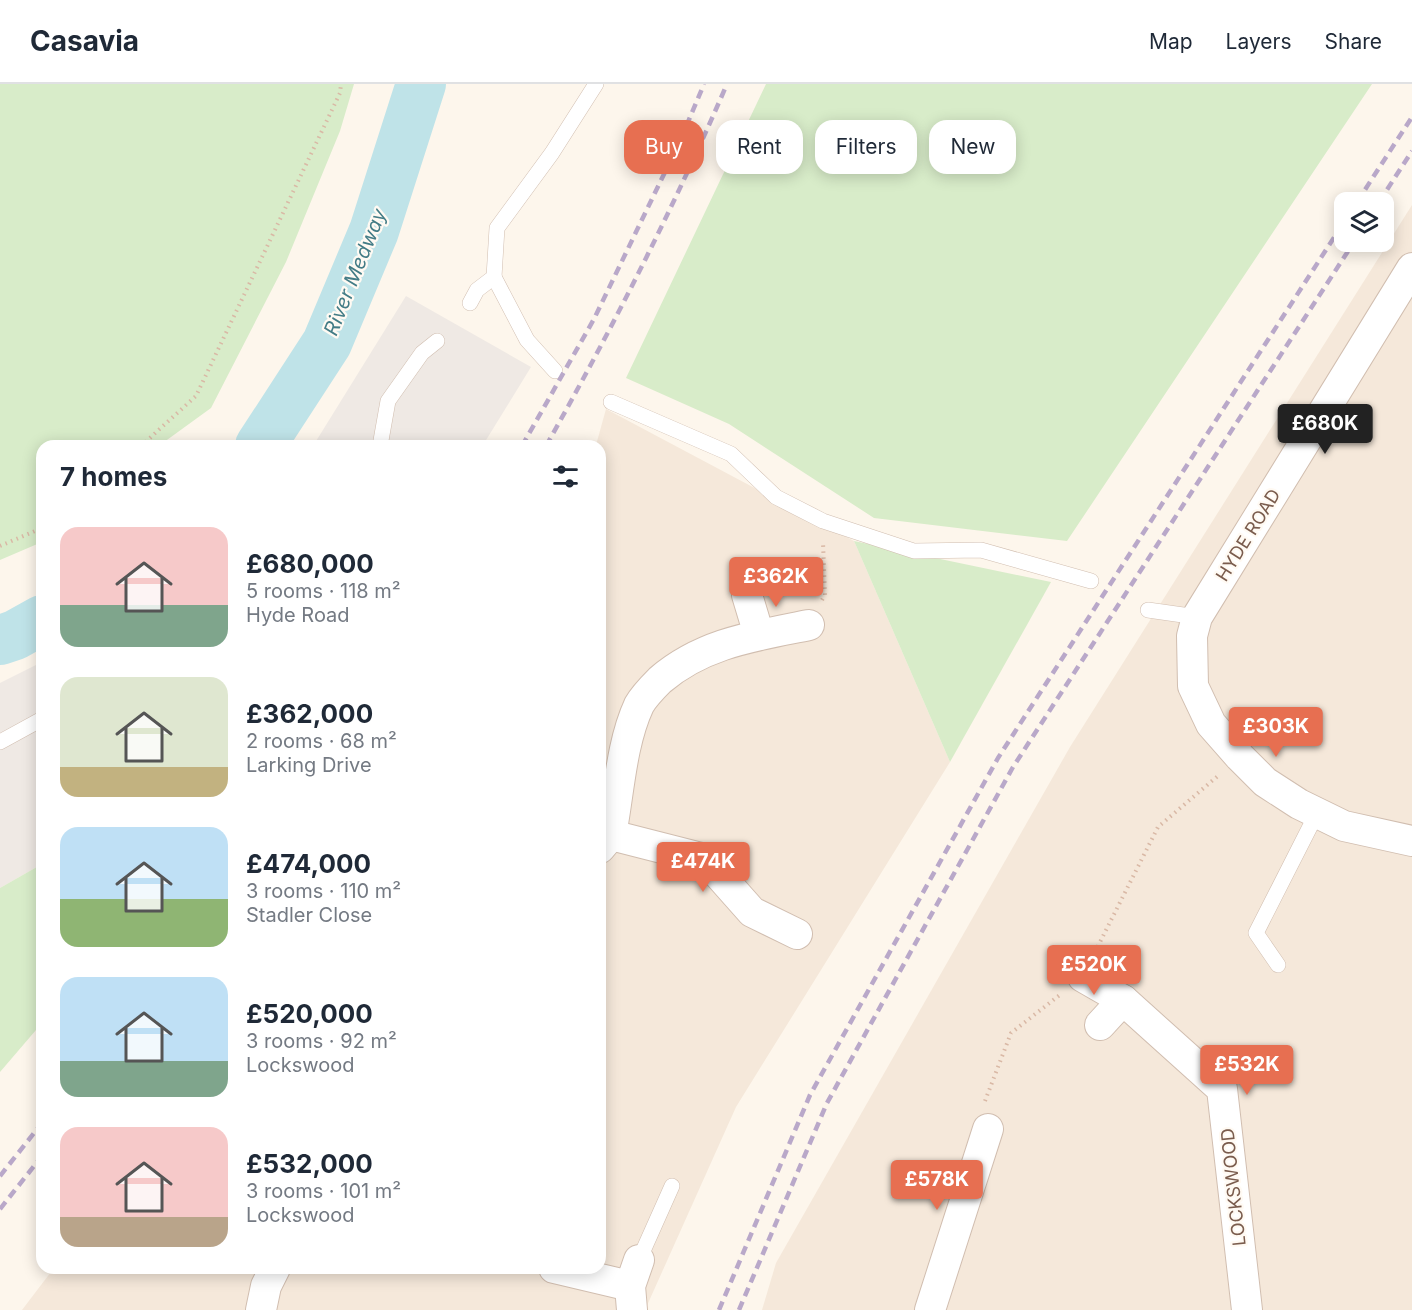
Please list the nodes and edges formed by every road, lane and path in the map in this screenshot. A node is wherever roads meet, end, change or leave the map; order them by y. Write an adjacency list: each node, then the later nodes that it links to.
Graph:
1 (341, 84): 9 (path)
2 (596, 84): 4 (lane)
3 (1412, 268): 17 (street, HYDE ROAD)
4 (494, 277): 5 (lane); 7 (lane)
5 (470, 303)
6 (437, 341): 10 (lane)
7 (555, 371)
8 (611, 402): 11 (lane)
9 (148, 440)
10 (381, 440)
11 (823, 521): 14 (lane); 18 (path)
12 (36, 531): 13 (path)
13 (0, 546)
14 (1091, 581)
15 (747, 595): 19 (street)
16 (1148, 610): 17 (lane)
17 (1197, 617): 22 (street)
18 (809, 624): 19 (street)
19 (759, 635): 24 (street)
20 (36, 722): 21 (lane)
21 (0, 742)
22 (1240, 757): 23 (street); 29 (path)
23 (1317, 813): 26 (street); 28 (lane)
24 (606, 837)
25 (606, 841): 27 (street)
26 (1412, 841)
27 (797, 934)
28 (1278, 965)
29 (1083, 977): 30 (street, LOCKSWOOD); 32 (path)
30 (1123, 1000): 31 (street); 39 (street, LOCKSWOOD)
31 (1100, 1025)
32 (988, 1129): 38 (street)
33 (672, 1186): 36 (lane)
34 (272, 1274): 37 (street)
35 (582, 1274): 36 (street)
36 (634, 1285)
37 (261, 1310)
38 (930, 1310)
39 (1247, 1310)

